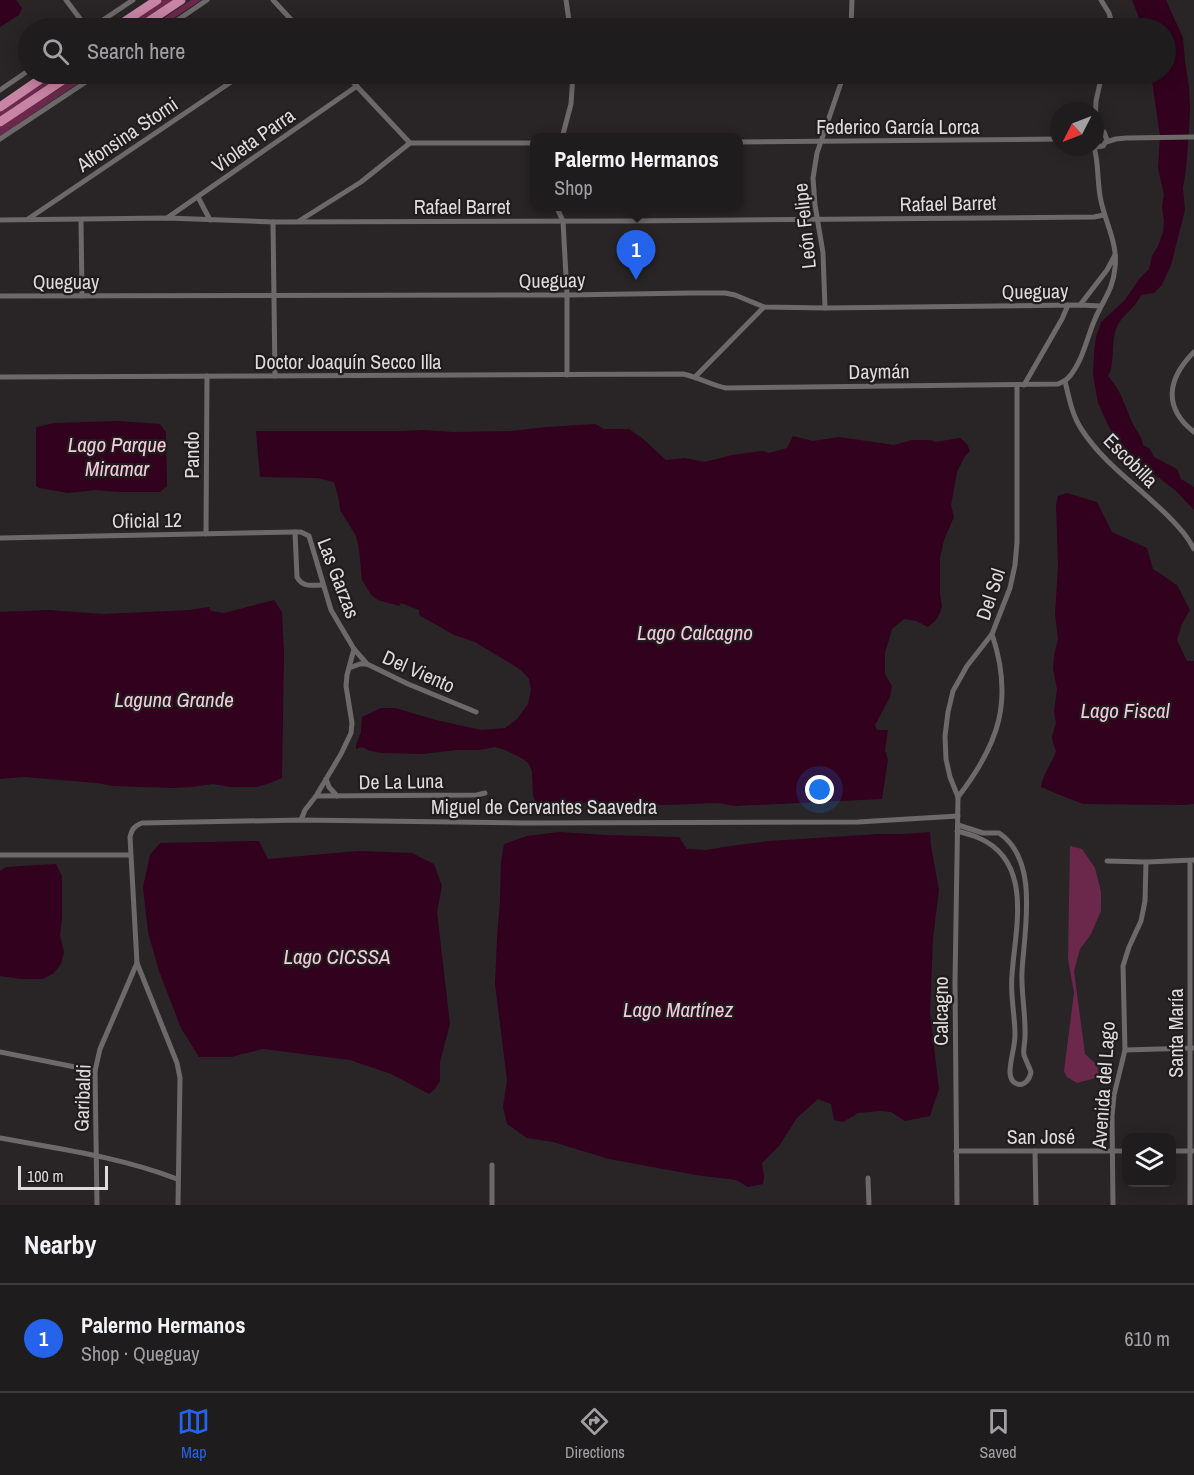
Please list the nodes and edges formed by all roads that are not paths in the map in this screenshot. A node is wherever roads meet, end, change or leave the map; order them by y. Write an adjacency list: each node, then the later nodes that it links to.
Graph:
1 (66, 0): 10 (street)
2 (133, 0): 11 (street)
3 (157, 0): 12 (highway)
4 (181, 0): 13 (highway)
5 (207, 0): 14 (street)
6 (273, 0): 15 (street)
7 (566, 0): 16 (street)
8 (852, 0): 17 (street)
9 (1101, 0): 18 (street)
10 (81, 18)
11 (105, 18)
12 (130, 18)
13 (154, 18)
14 (181, 18)
15 (290, 18)
16 (569, 18)
17 (851, 18)
18 (1110, 18)
19 (18, 78): 29 (street)
20 (33, 84): 31 (highway)
21 (57, 84): 32 (highway)
22 (83, 84): 36 (street)
23 (228, 84): 50 (street, Alfonsina Storni)
24 (355, 84): 28 (street)
25 (572, 84): 34 (street)
26 (841, 84): 39 (street, León Felipe)
27 (1099, 84): 30 (street)
28 (357, 87): 41 (street); 45 (street, Violeta Parra)
29 (0, 90)
30 (1096, 102)
31 (0, 106)
32 (0, 122)
33 (1104, 132): 38 (street); 43 (street)
34 (563, 133)
35 (1194, 137): 38 (street)
36 (0, 139)
37 (1050, 139): 39 (street, Federico García Lorca)
38 (1116, 139): 43 (street)
39 (822, 141): 40 (street, Federico García Lorca); 54 (street, León Felipe)
40 (743, 142)
41 (411, 143): 42 (street); 46 (street)
42 (530, 143)
43 (1105, 143): 44 (street)
44 (1097, 158): 48 (street)
45 (198, 197): 49 (street, Violeta Parra); 53 (street)
46 (314, 210): 55 (street); 56 (street)
47 (558, 211): 57 (street)
48 (1104, 215): 54 (street, Rafael Barret); 59 (street)
49 (166, 218): 52 (street, Rafael Barret); 53 (street, Rafael Barret)
50 (28, 219): 51 (street, Rafael Barret); 52 (street, Rafael Barret)
51 (0, 220)
52 (81, 220): 62 (street)
53 (210, 220): 58 (street, Rafael Barret)
54 (818, 220): 57 (street, Rafael Barret); 68 (street, León Felipe)
55 (299, 221): 56 (street, Rafael Barret); 58 (street, Rafael Barret)
56 (315, 221): 57 (street, Rafael Barret)
57 (562, 221): 60 (street)
58 (273, 222): 63 (street)
59 (1115, 255): 65 (street); 66 (street)
60 (567, 295): 63 (street, Queguay); 67 (street, Queguay); 70 (street)
61 (0, 296): 62 (street, Queguay)
62 (82, 296): 63 (street, Queguay)
63 (274, 296): 72 (street)
64 (1068, 305): 65 (street, Queguay); 68 (street, Queguay); 77 (street)
65 (1080, 305): 66 (street, Queguay)
66 (1101, 306): 75 (street)
67 (765, 307): 68 (street, Queguay); 74 (street)
68 (825, 308)
69 (1194, 352): 78 (street)
70 (567, 375): 72 (street, Doctor Joaquín Secco Illa); 74 (street, Doctor Joaquín Secco Illa)
71 (207, 376): 72 (street, Doctor Joaquín Secco Illa); 73 (street, Doctor Joaquín Secco Illa); 80 (street, Pando)
72 (275, 376)
73 (0, 377)
74 (695, 377): 76 (street, Daymán)
75 (1065, 381): 77 (street, Daymán); 82 (street, Escobilla)
76 (1017, 385): 77 (street, Daymán); 84 (street, Del Sol)
77 (1024, 385)
78 (1194, 432)
79 (295, 532): 80 (street, Oficial 12); 83 (street, Las Garzas); 83 (street)
80 (206, 534): 81 (street, Oficial 12)
81 (0, 538)
82 (1194, 549)
83 (322, 585): 85 (street, Las Garzas)
84 (992, 634): 93 (street); 93 (street, Del Sol)
85 (354, 650): 86 (street, Las Garzas); 87 (street)
86 (367, 664): 87 (street, Del Viento); 88 (street, Del Viento)
87 (349, 668): 89 (street)
88 (476, 712)
89 (326, 777): 91 (street); 92 (street)
90 (485, 793): 92 (street, De La Luna)
91 (316, 796): 92 (street, De La Luna); 95 (street)
92 (338, 797)
93 (958, 797): 94 (street, Del Sol)
94 (958, 816): 95 (street, Miguel de Cervantes Saavedra); 96 (street, Calcagno)
95 (301, 820): 98 (street, Miguel de Cervantes Saavedra)
96 (958, 828): 102 (street); 103 (street); 113 (street, Calcagno)
97 (0, 855): 98 (street)
98 (130, 855): 104 (street)
99 (1107, 861): 101 (street)
100 (1192, 861): 101 (street); 107 (street, Santa María)
101 (1146, 862): 109 (street, Avenida del Lago)
102 (1018, 904): 103 (street); 105 (street)
103 (1028, 904): 106 (street)
104 (137, 963): 111 (street, Garibaldi); 122 (street)
105 (1011, 990): 106 (street); 106 (street)
106 (1022, 990)
107 (1192, 991): 108 (street, Santa María)
108 (1192, 1048): 109 (street); 118 (street, Santa María)
109 (1125, 1050): 115 (street, Avenida del Lago)
110 (0, 1052): 111 (street)
111 (95, 1071): 119 (street, Garibaldi)
112 (0, 1138): 119 (street)
113 (956, 1151): 114 (street, San José); 127 (street, Calcagno)
114 (1035, 1151): 115 (street, San José); 128 (street)
115 (1113, 1151): 116 (street, San José); 129 (street, Avenida del Lago)
116 (1122, 1151)
117 (1176, 1151): 118 (street)
118 (1192, 1151): 130 (street, Santa María)
119 (96, 1155): 122 (street); 123 (street, Garibaldi)
120 (492, 1165): 125 (street)
121 (868, 1178): 126 (street)
122 (177, 1179): 124 (street)
123 (97, 1205)
124 (178, 1205)
125 (492, 1205)
126 (868, 1205)
127 (957, 1205)
128 (1036, 1205)
129 (1113, 1205)
130 (1190, 1205)

